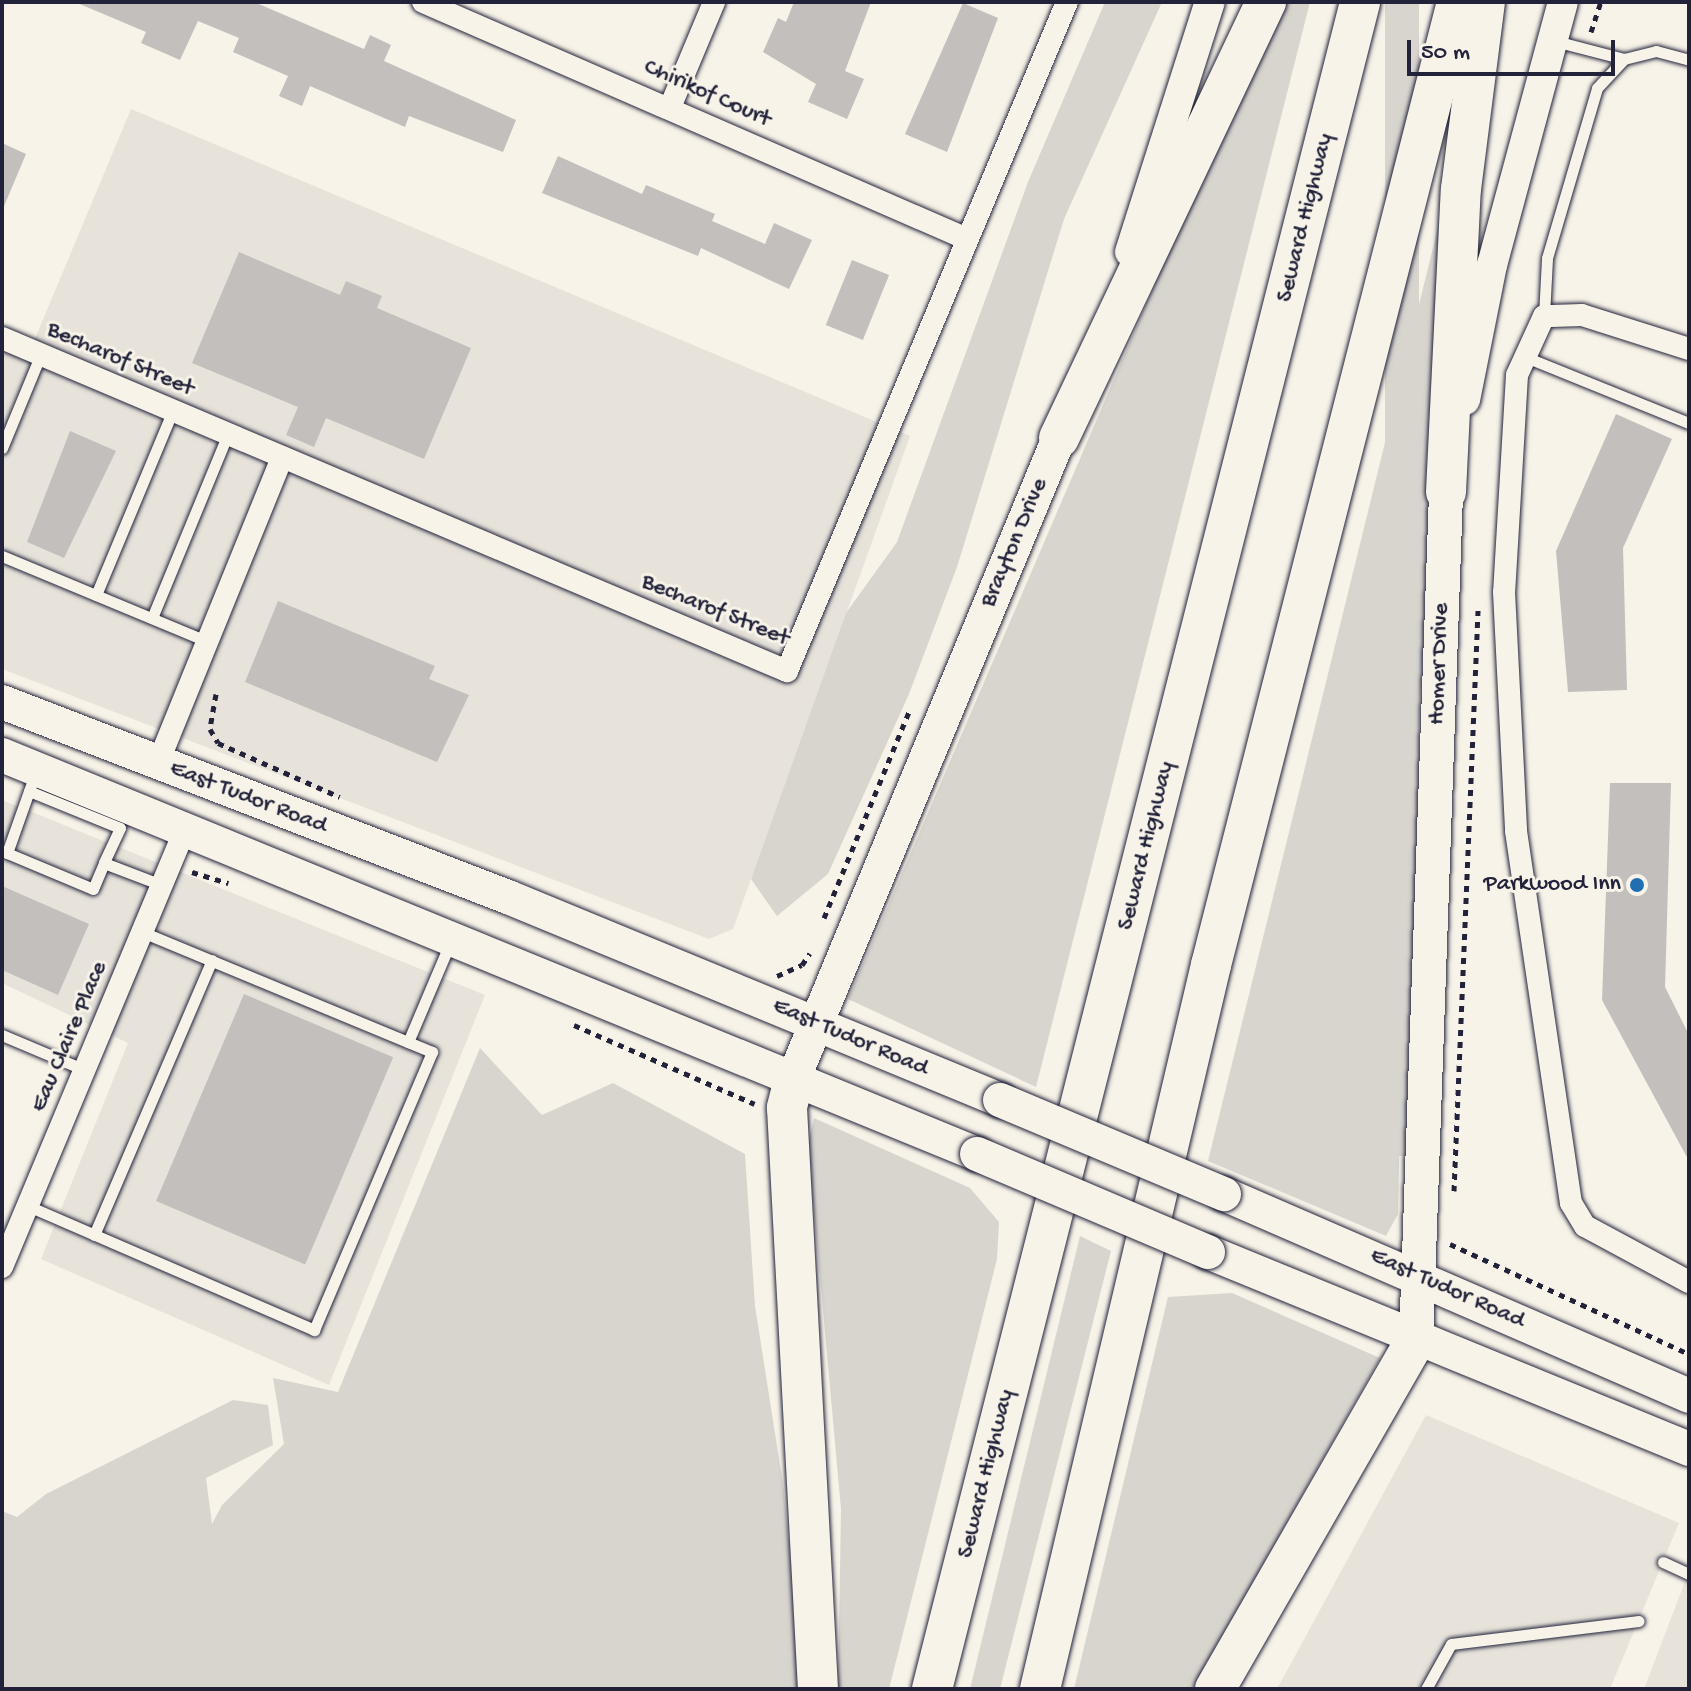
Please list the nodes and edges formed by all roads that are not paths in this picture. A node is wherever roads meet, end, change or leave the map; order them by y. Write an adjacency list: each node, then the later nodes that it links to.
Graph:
1 (423, 2): 13 (street, Chirikof Court)
2 (714, 2): 13 (street)
3 (1067, 2): 14 (street, Becharof Street)
4 (1210, 2): 23 (main road, Brayton Drive)
5 (1266, 2): 23 (highway)
6 (1360, 2): 59 (highway, Seward Highway)
7 (1457, 2): 60 (highway)
8 (1485, 2): 26 (highway)
9 (1563, 2): 10 (main road, Homer Drive)
10 (1553, 41): 11 (lane); 26 (main road, Homer Drive)
11 (1624, 59): 12 (lane); 15 (lane)
12 (1689, 60)
13 (671, 105): 14 (street, Chirikof Court)
14 (967, 239): 25 (street, Becharof Street)
15 (1544, 316): 17 (street); 19 (street)
16 (2, 338): 18 (street, Becharof Street)
17 (1689, 349)
18 (41, 354): 20 (street, Becharof Street); 24 (lane)
19 (1523, 356): 21 (lane); 51 (street)
20 (173, 410): 22 (street, Becharof Street); 28 (lane)
21 (1689, 423)
22 (228, 434): 25 (street, Becharof Street); 29 (lane)
23 (1059, 438): 41 (main road, Brayton Drive)
24 (2, 448)
25 (282, 457): 30 (street)
26 (1446, 492): 50 (main road, Homer Drive)
27 (2, 556): 28 (lane)
28 (96, 595): 29 (lane)
29 (152, 618): 30 (lane)
30 (206, 641): 33 (street)
31 (2, 702): 33 (main road, East Tudor Road)
32 (2, 755): 34 (main road, East Tudor Road)
33 (158, 763): 41 (main road, East Tudor Road)
34 (33, 780): 35 (main road, East Tudor Road); 36 (lane); 36 (lane)
35 (186, 828): 37 (street, Eau Claire Place); 39 (main road, East Tudor Road)
36 (104, 863): 37 (lane)
37 (162, 885): 38 (street, Eau Claire Place)
38 (143, 932): 40 (lane); 44 (street, Eau Claire Place)
39 (453, 936): 43 (lane); 45 (main road, East Tudor Road)
40 (212, 960): 43 (lane); 47 (lane)
41 (816, 1023): 45 (main road, Brayton Drive); 50 (main road, East Tudor Road, bridge)
42 (2, 1035): 44 (lane)
43 (408, 1042): 47 (lane)
44 (85, 1070): 46 (street, Eau Claire Place)
45 (795, 1075): 52 (main road, East Tudor Road, bridge); 58 (highway)
46 (28, 1206): 47 (lane); 48 (street, Eau Claire Place)
47 (94, 1235)
48 (7, 1240): 49 (street, Eau Claire Place)
49 (2, 1267)
50 (1417, 1275): 52 (main road, Homer Drive); 53 (main road, East Tudor Road)
51 (1689, 1282)
52 (1416, 1340): 54 (main road, East Tudor Road); 61 (highway)
53 (1689, 1396)
54 (1689, 1449)
55 (1663, 1562): 56 (lane)
56 (1689, 1574)
57 (1639, 1621): 62 (lane)
58 (818, 1689)
59 (932, 1689)
60 (1040, 1689)
61 (1215, 1689)
62 (1426, 1689)

